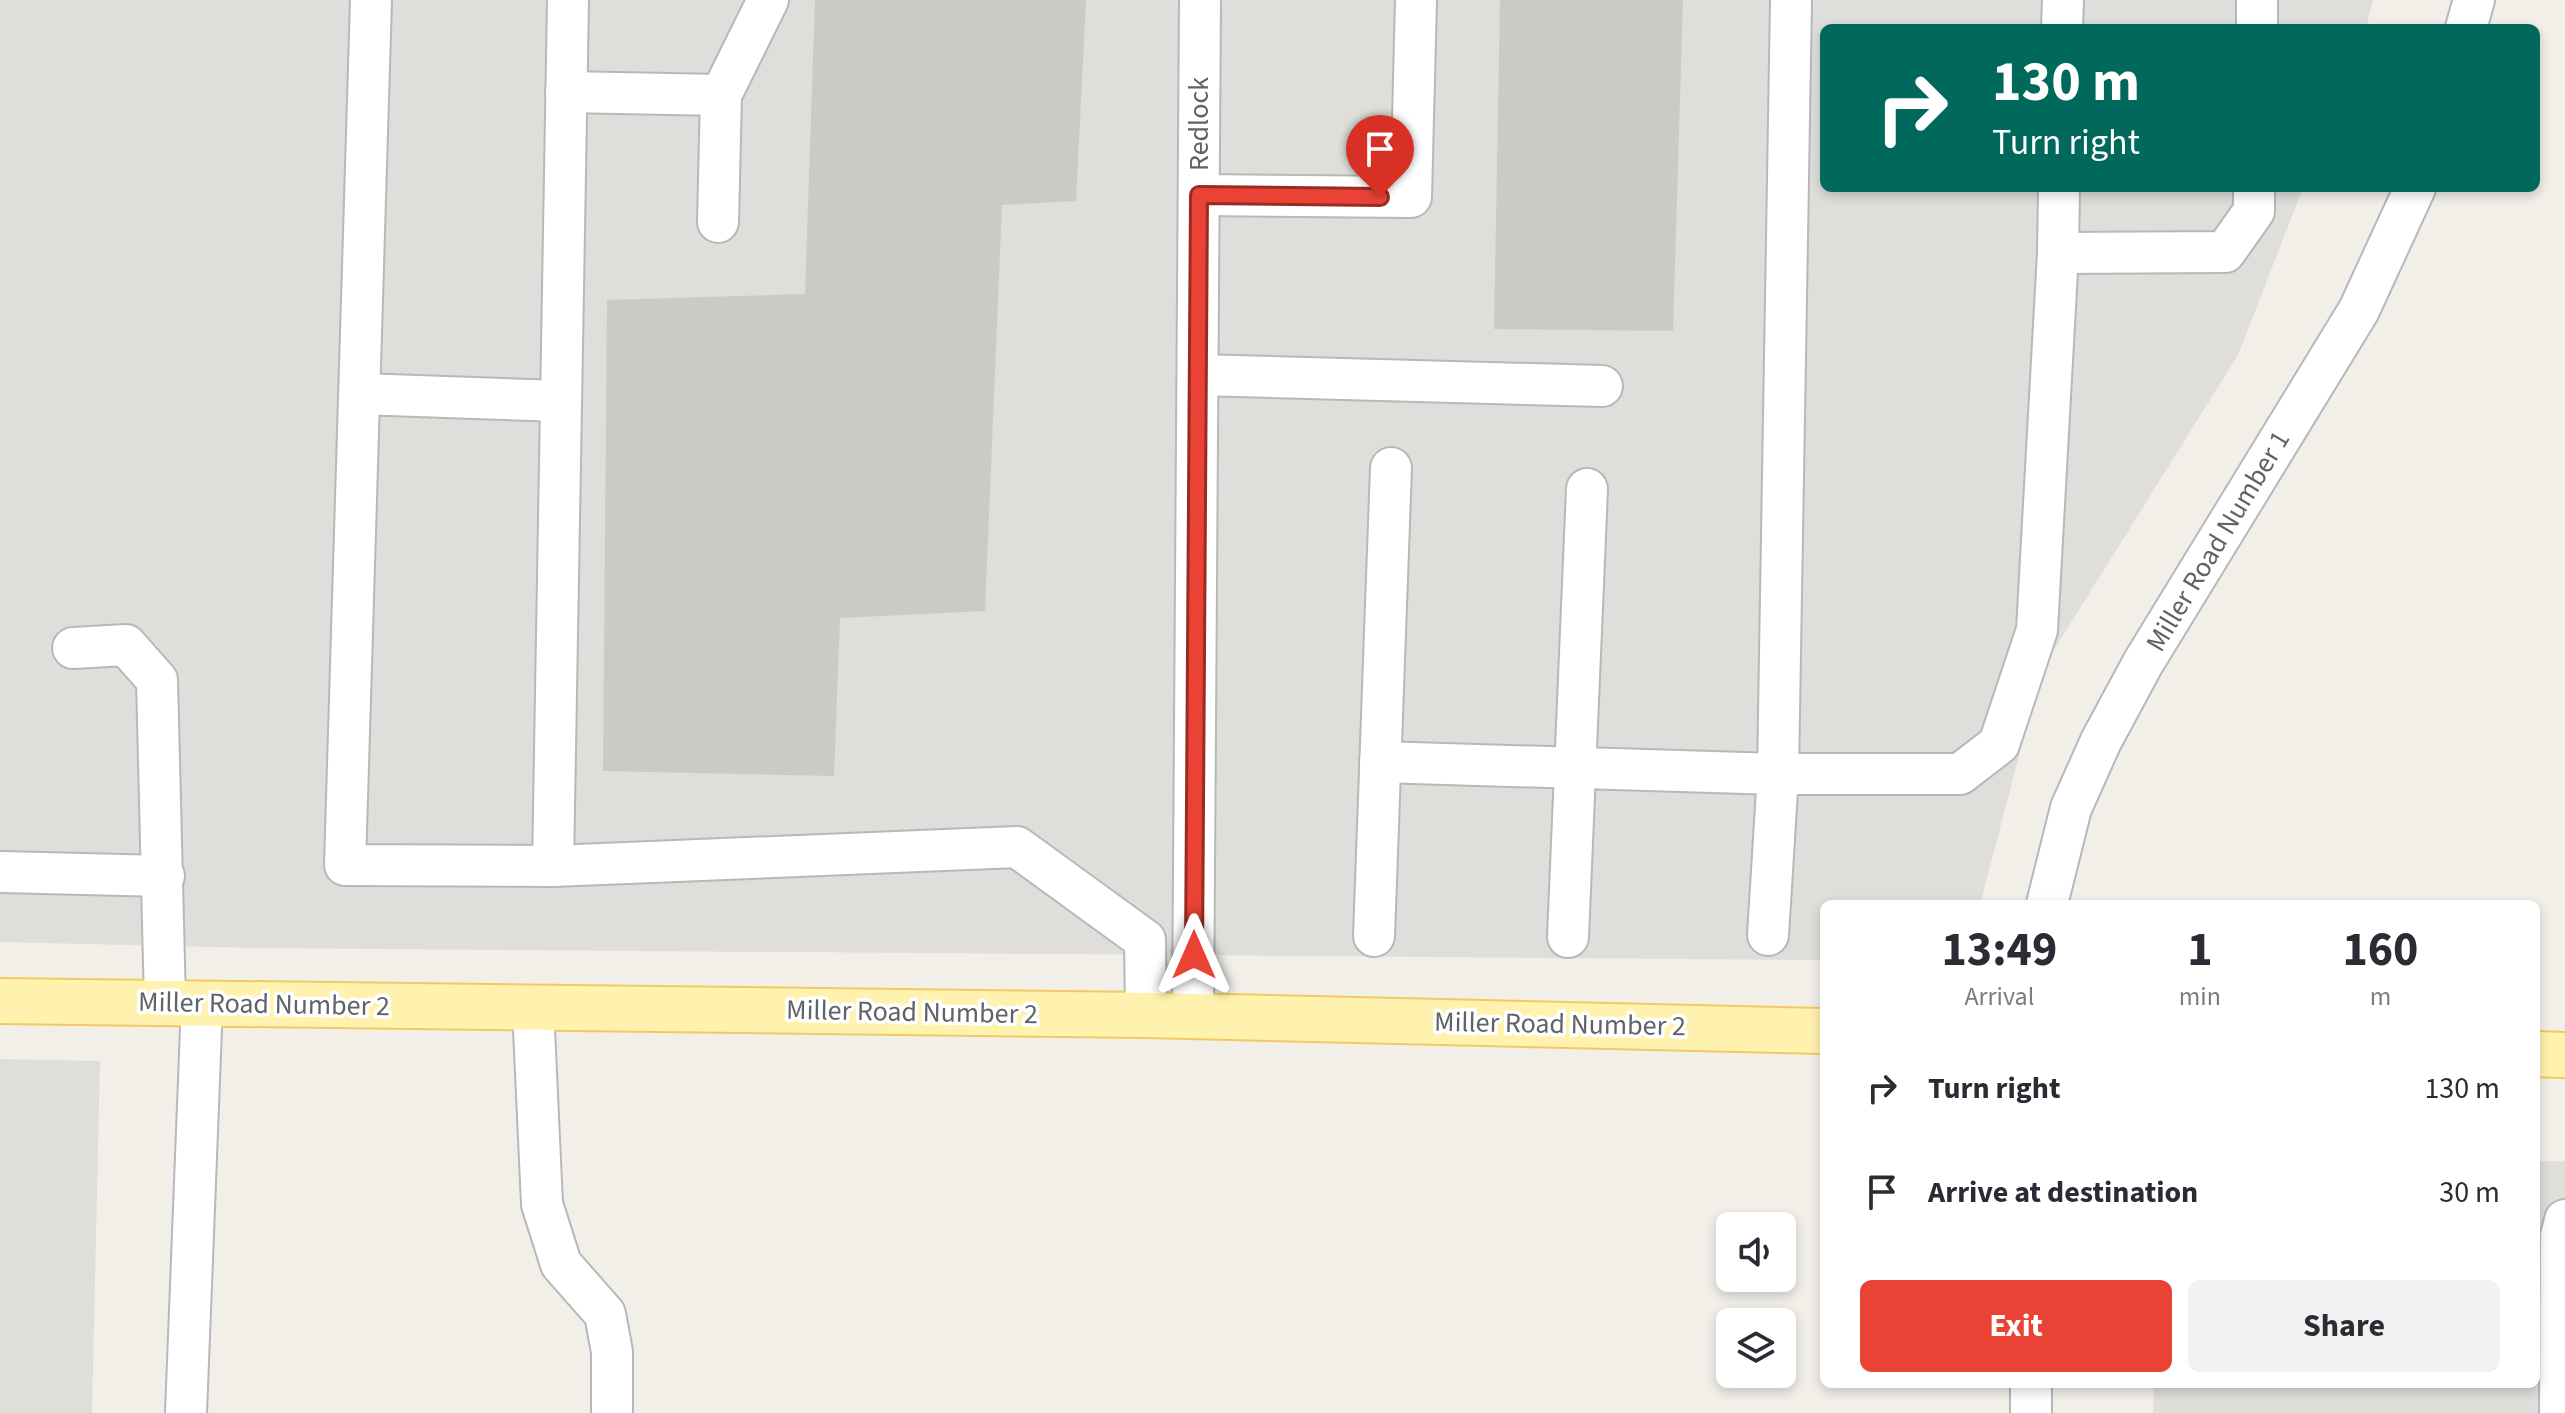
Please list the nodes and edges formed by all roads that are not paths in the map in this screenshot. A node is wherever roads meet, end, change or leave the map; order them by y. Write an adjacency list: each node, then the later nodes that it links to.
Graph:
1 (371, 0): 23 (street)
2 (568, 0): 13 (street)
3 (768, 0): 14 (street)
4 (1200, 0): 18 (street, Redlock)
5 (1416, 0): 18 (street)
6 (1791, 0): 30 (street)
7 (2063, 0): 10 (street)
8 (2257, 0): 11 (street)
9 (2474, 0): 12 (street)
10 (2062, 24)
11 (2257, 24)
12 (2467, 24)
13 (566, 92): 14 (street); 24 (street)
14 (721, 95): 19 (street)
15 (2059, 192): 20 (street)
16 (2254, 192): 20 (street)
17 (2413, 192): 34 (street, Miller Road Number 1)
18 (1199, 195): 21 (street, Redlock)
19 (718, 222)
20 (2058, 253): 30 (street)
21 (1198, 375): 22 (street); 42 (street, Redlock)
22 (1602, 386)
23 (360, 394): 24 (street); 31 (street)
24 (561, 401): 31 (street)
25 (1391, 468): 28 (street)
26 (1587, 489): 29 (street)
27 (73, 648): 33 (street)
28 (1380, 762): 29 (street); 36 (street)
29 (1575, 768): 30 (street); 37 (street)
30 (1778, 774): 35 (street)
31 (553, 866): 41 (street)
32 (0, 872): 33 (street)
33 (164, 876): 39 (street)
34 (2048, 900)
35 (1768, 935)
36 (1374, 936)
37 (1568, 937)
38 (0, 1001): 39 (main road, Miller Road Number 2)
39 (183, 1003): 40 (main road, Miller Road Number 2); 48 (street)
40 (533, 1007): 41 (main road, Miller Road Number 2); 49 (street)
41 (1146, 1015): 42 (main road, Miller Road Number 2)
42 (1193, 1016): 43 (main road, Miller Road Number 2)
43 (1820, 1031)
44 (2540, 1054): 45 (main road)
45 (2565, 1055)
46 (2565, 1220): 51 (street)
47 (2031, 1388): 50 (street)
48 (186, 1413)
49 (612, 1413)
50 (2031, 1413)
51 (2560, 1413)

